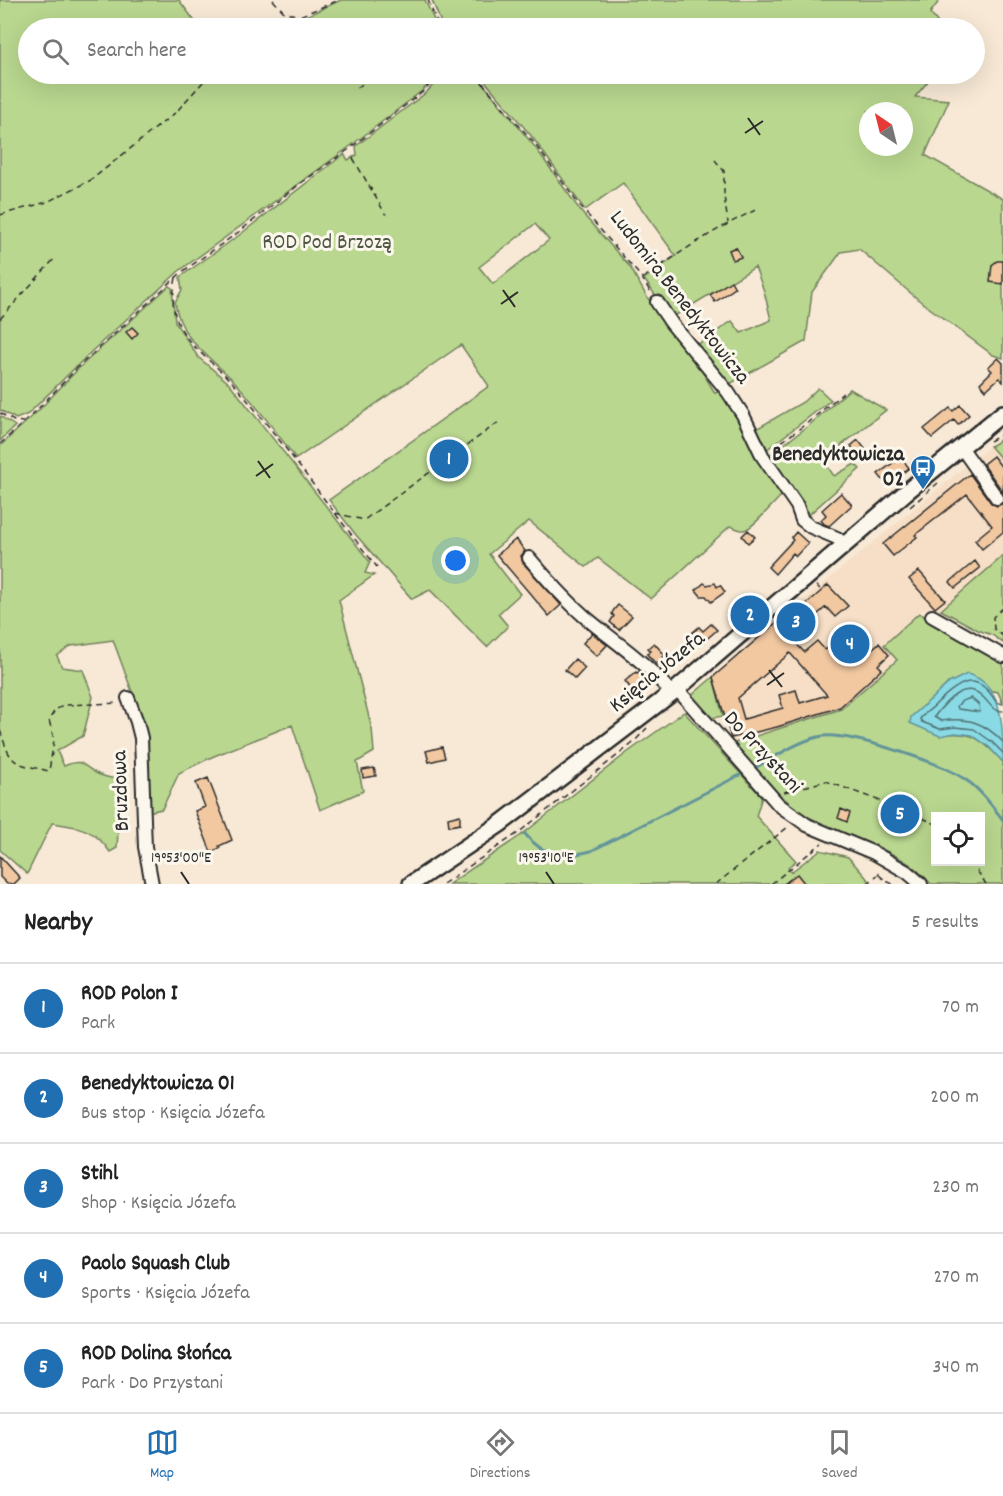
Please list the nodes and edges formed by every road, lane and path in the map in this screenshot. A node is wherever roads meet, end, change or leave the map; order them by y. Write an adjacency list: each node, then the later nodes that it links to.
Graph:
1 (273, 0): 4 (path)
2 (339, 0): 4 (path)
3 (428, 0): 6 (path)
4 (299, 15): 5 (path)
5 (293, 18)
6 (435, 18)
7 (200, 84): 15 (path)
8 (362, 84): 11 (path)
9 (430, 84): 19 (path)
10 (484, 84): 20 (path, Ludomira Benedyktowicza)
11 (357, 88)
12 (353, 158): 16 (path)
13 (715, 160): 17 (path)
14 (760, 208): 17 (path)
15 (0, 215)
16 (386, 216)
17 (728, 223): 20 (path)
18 (56, 257): 22 (path)
19 (176, 277): 26 (path); 32 (path)
20 (642, 278): 21 (path, Ludomira Benedyktowicza)
21 (657, 302): 30 (street, Ludomira Benedyktowicza)
22 (0, 319)
23 (843, 393): 30 (path)
24 (0, 413): 26 (path)
25 (1003, 413): 29 (main road, Księcia Józefa)
26 (24, 421): 28 (path)
27 (499, 422): 32 (path)
28 (0, 444)
29 (961, 447): 31 (street); 33 (main road, Księcia Józefa)
30 (763, 457): 33 (street, Ludomira Benedyktowicza)
31 (997, 498)
32 (334, 513): 35 (path)
33 (845, 544): 42 (main road, Księcia Józefa)
34 (529, 558): 42 (street, Do Przystani)
35 (377, 567)
36 (817, 586): 37 (path)
37 (820, 589)
38 (1003, 608): 40 (path)
39 (932, 616): 41 (street)
40 (1003, 636)
41 (1003, 656)
42 (674, 691): 47 (street, Do Przystani); 54 (main road, Księcia Józefa)
43 (129, 701): 45 (path); 53 (street, Bruzdowa)
44 (651, 724): 55 (path)
45 (0, 730)
46 (778, 794): 48 (path)
47 (797, 820): 49 (street, Do Przystani); 56 (path)
48 (931, 822)
49 (831, 836): 50 (street, Do Przystani); 57 (path)
50 (893, 863): 52 (path); 60 (street, Do Przystani)
51 (974, 866): 61 (path)
52 (879, 874): 58 (path); 59 (path)
53 (152, 884)
54 (411, 884)
55 (443, 884)
56 (716, 884)
57 (771, 884)
58 (867, 884)
59 (893, 884)
60 (921, 884)
61 (986, 884)

